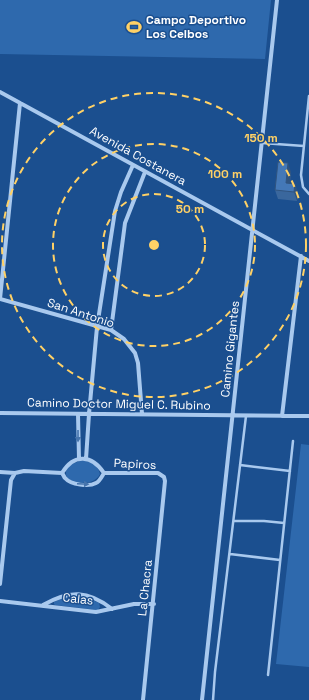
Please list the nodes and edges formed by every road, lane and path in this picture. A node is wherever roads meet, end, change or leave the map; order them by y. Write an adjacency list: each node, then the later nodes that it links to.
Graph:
1 (277, 0): 5 (street, Camino Gigantes)
2 (0, 92): 4 (street, Avenida Costanera)
3 (309, 96): 6 (lane)
4 (20, 103): 7 (street, Avenida Costanera); 13 (street)
5 (262, 143): 6 (lane); 10 (street, Camino Gigantes)
6 (304, 146): 9 (lane)
7 (133, 165): 8 (street, Avenida Costanera); 14 (street)
8 (145, 172): 10 (street, Avenida Costanera); 15 (street)
9 (309, 194)
10 (253, 230): 11 (street, Avenida Costanera); 20 (street, Camino Gigantes)
11 (301, 256): 12 (street, Avenida Costanera); 22 (street)
12 (309, 261)
13 (0, 298): 14 (street, San Antonio)
14 (97, 327): 15 (street, San Antonio); 18 (street)
15 (111, 330): 19 (street, San Antonio)
16 (0, 413): 17 (street, Camino Doctor Miguel C. Rubino)
17 (78, 414): 18 (street, Camino Doctor Miguel C. Rubino); 25 (street, one-way to 25)
18 (89, 414): 19 (street, Camino Doctor Miguel C. Rubino); 26 (street)
19 (142, 414): 20 (street, Camino Doctor Miguel C. Rubino)
20 (233, 416): 21 (street, Camino Doctor Miguel C. Rubino); 45 (street, Camino Gigantes)
21 (246, 416): 22 (street, Camino Doctor Miguel C. Rubino); 27 (lane)
22 (282, 416): 23 (street, Camino Doctor Miguel C. Rubino)
23 (309, 416)
24 (293, 441): 28 (lane)
25 (79, 459): 26 (street); 30 (street)
26 (86, 459): 31 (street, Papiros)
27 (240, 465): 28 (lane); 34 (lane)
28 (290, 471): 35 (lane)
29 (0, 472): 32 (street)
30 (62, 472): 31 (street, Papiros, one-way to 31); 32 (street)
31 (104, 472): 33 (street, Papiros)
32 (15, 473): 38 (street)
33 (164, 477): 40 (street, La Chacra)
34 (234, 521): 35 (lane); 36 (lane)
35 (284, 523): 37 (lane)
36 (230, 554): 37 (lane); 46 (lane)
37 (280, 560): 43 (lane)
38 (0, 584)
39 (0, 601): 41 (street, Calas)
40 (154, 604): 42 (street, Calas); 44 (street, La Chacra)
41 (43, 606): 42 (street, Calas); 42 (street, Calas)
42 (112, 609)
43 (268, 676)
44 (143, 700)
45 (202, 700)
46 (213, 700)

